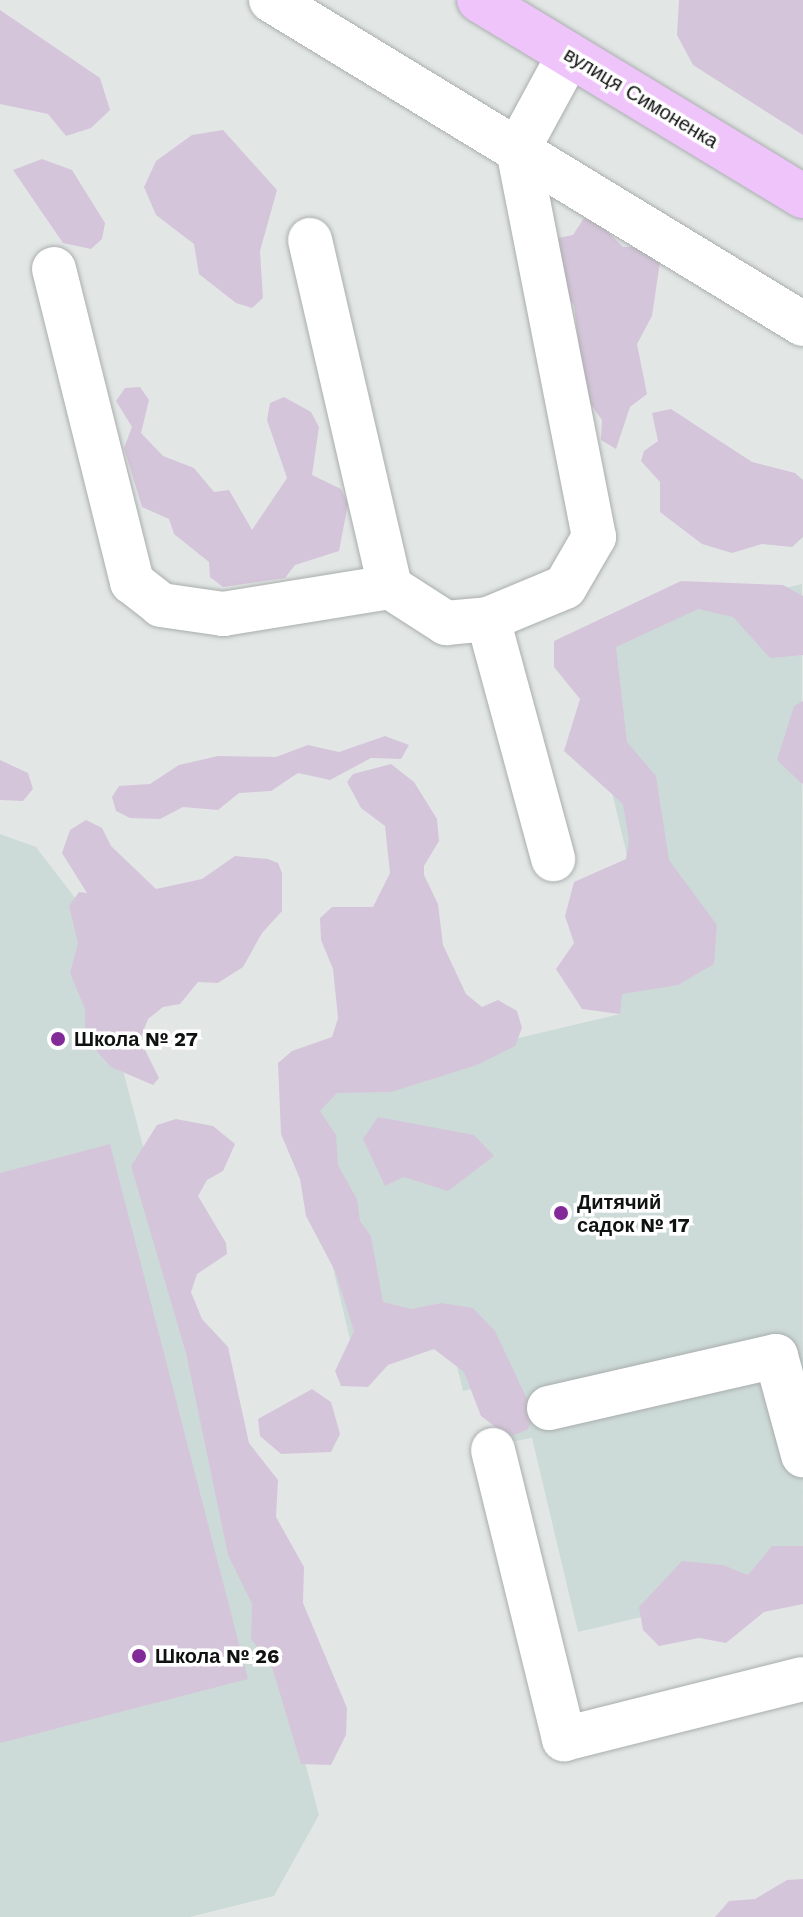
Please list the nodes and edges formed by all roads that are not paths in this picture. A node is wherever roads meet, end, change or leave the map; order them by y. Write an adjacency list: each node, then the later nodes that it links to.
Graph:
1 (271, 0): 4 (lane)
2 (479, 0): 3 (main road, вулиця Симоненка)
3 (569, 55): 4 (lane); 5 (main road, вулиця Симоненка)
4 (518, 149): 8 (lane); 10 (lane)
5 (803, 196)
6 (310, 240): 9 (lane)
7 (54, 269): 9 (lane)
8 (803, 324)
9 (390, 587): 10 (lane)
10 (488, 619): 11 (lane)
11 (553, 859)
12 (549, 1408): 14 (lane)
13 (493, 1450): 15 (lane)
14 (803, 1455)
15 (803, 1679)

